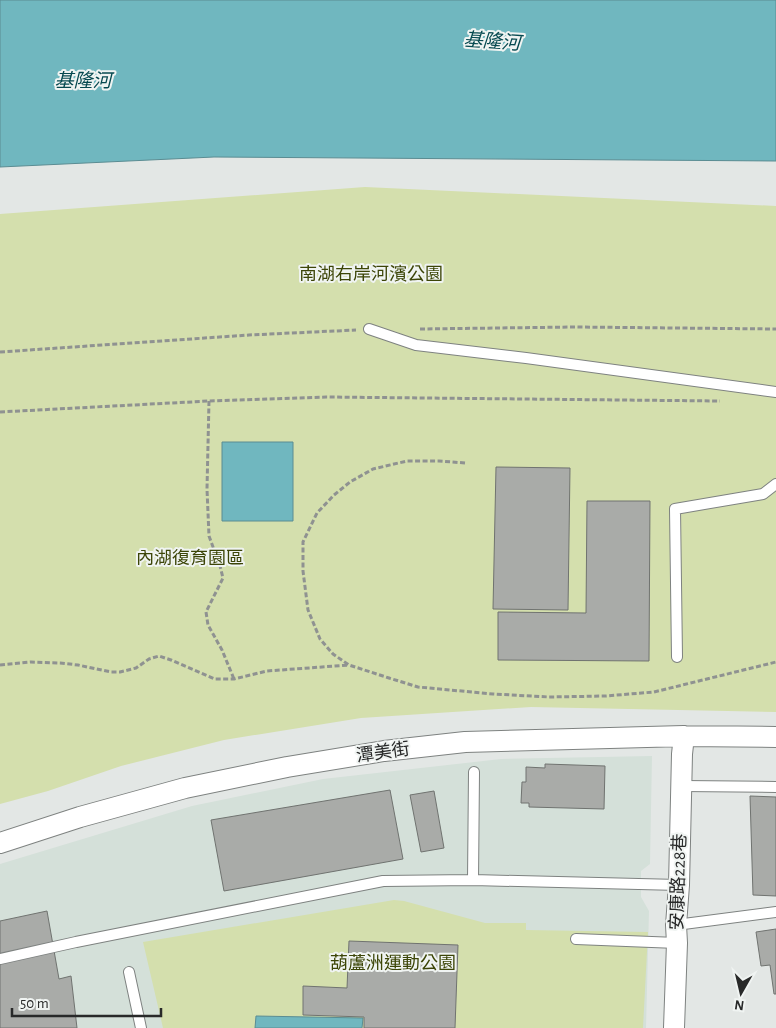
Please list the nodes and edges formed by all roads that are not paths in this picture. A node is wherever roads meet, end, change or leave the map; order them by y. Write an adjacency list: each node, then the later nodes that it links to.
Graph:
1 (369, 329): 2 (lane)
2 (776, 392)
3 (776, 484): 4 (lane)
4 (677, 658)
5 (684, 736): 6 (street, 潭美街); 8 (street, 安康路228巷); 10 (street, 潭美街)
6 (776, 737)
7 (474, 772): 11 (lane)
8 (682, 786): 9 (lane); 12 (street, 安康路228巷)
9 (776, 787)
10 (0, 843)
11 (473, 880): 12 (lane); 16 (lane)
12 (679, 885): 14 (street, 安康路228巷)
13 (776, 912): 14 (lane)
14 (677, 934): 15 (lane); 19 (street, 安康路228巷)
15 (576, 939)
16 (0, 959)
17 (130, 972): 18 (lane)
18 (141, 1028)
19 (674, 1028)

